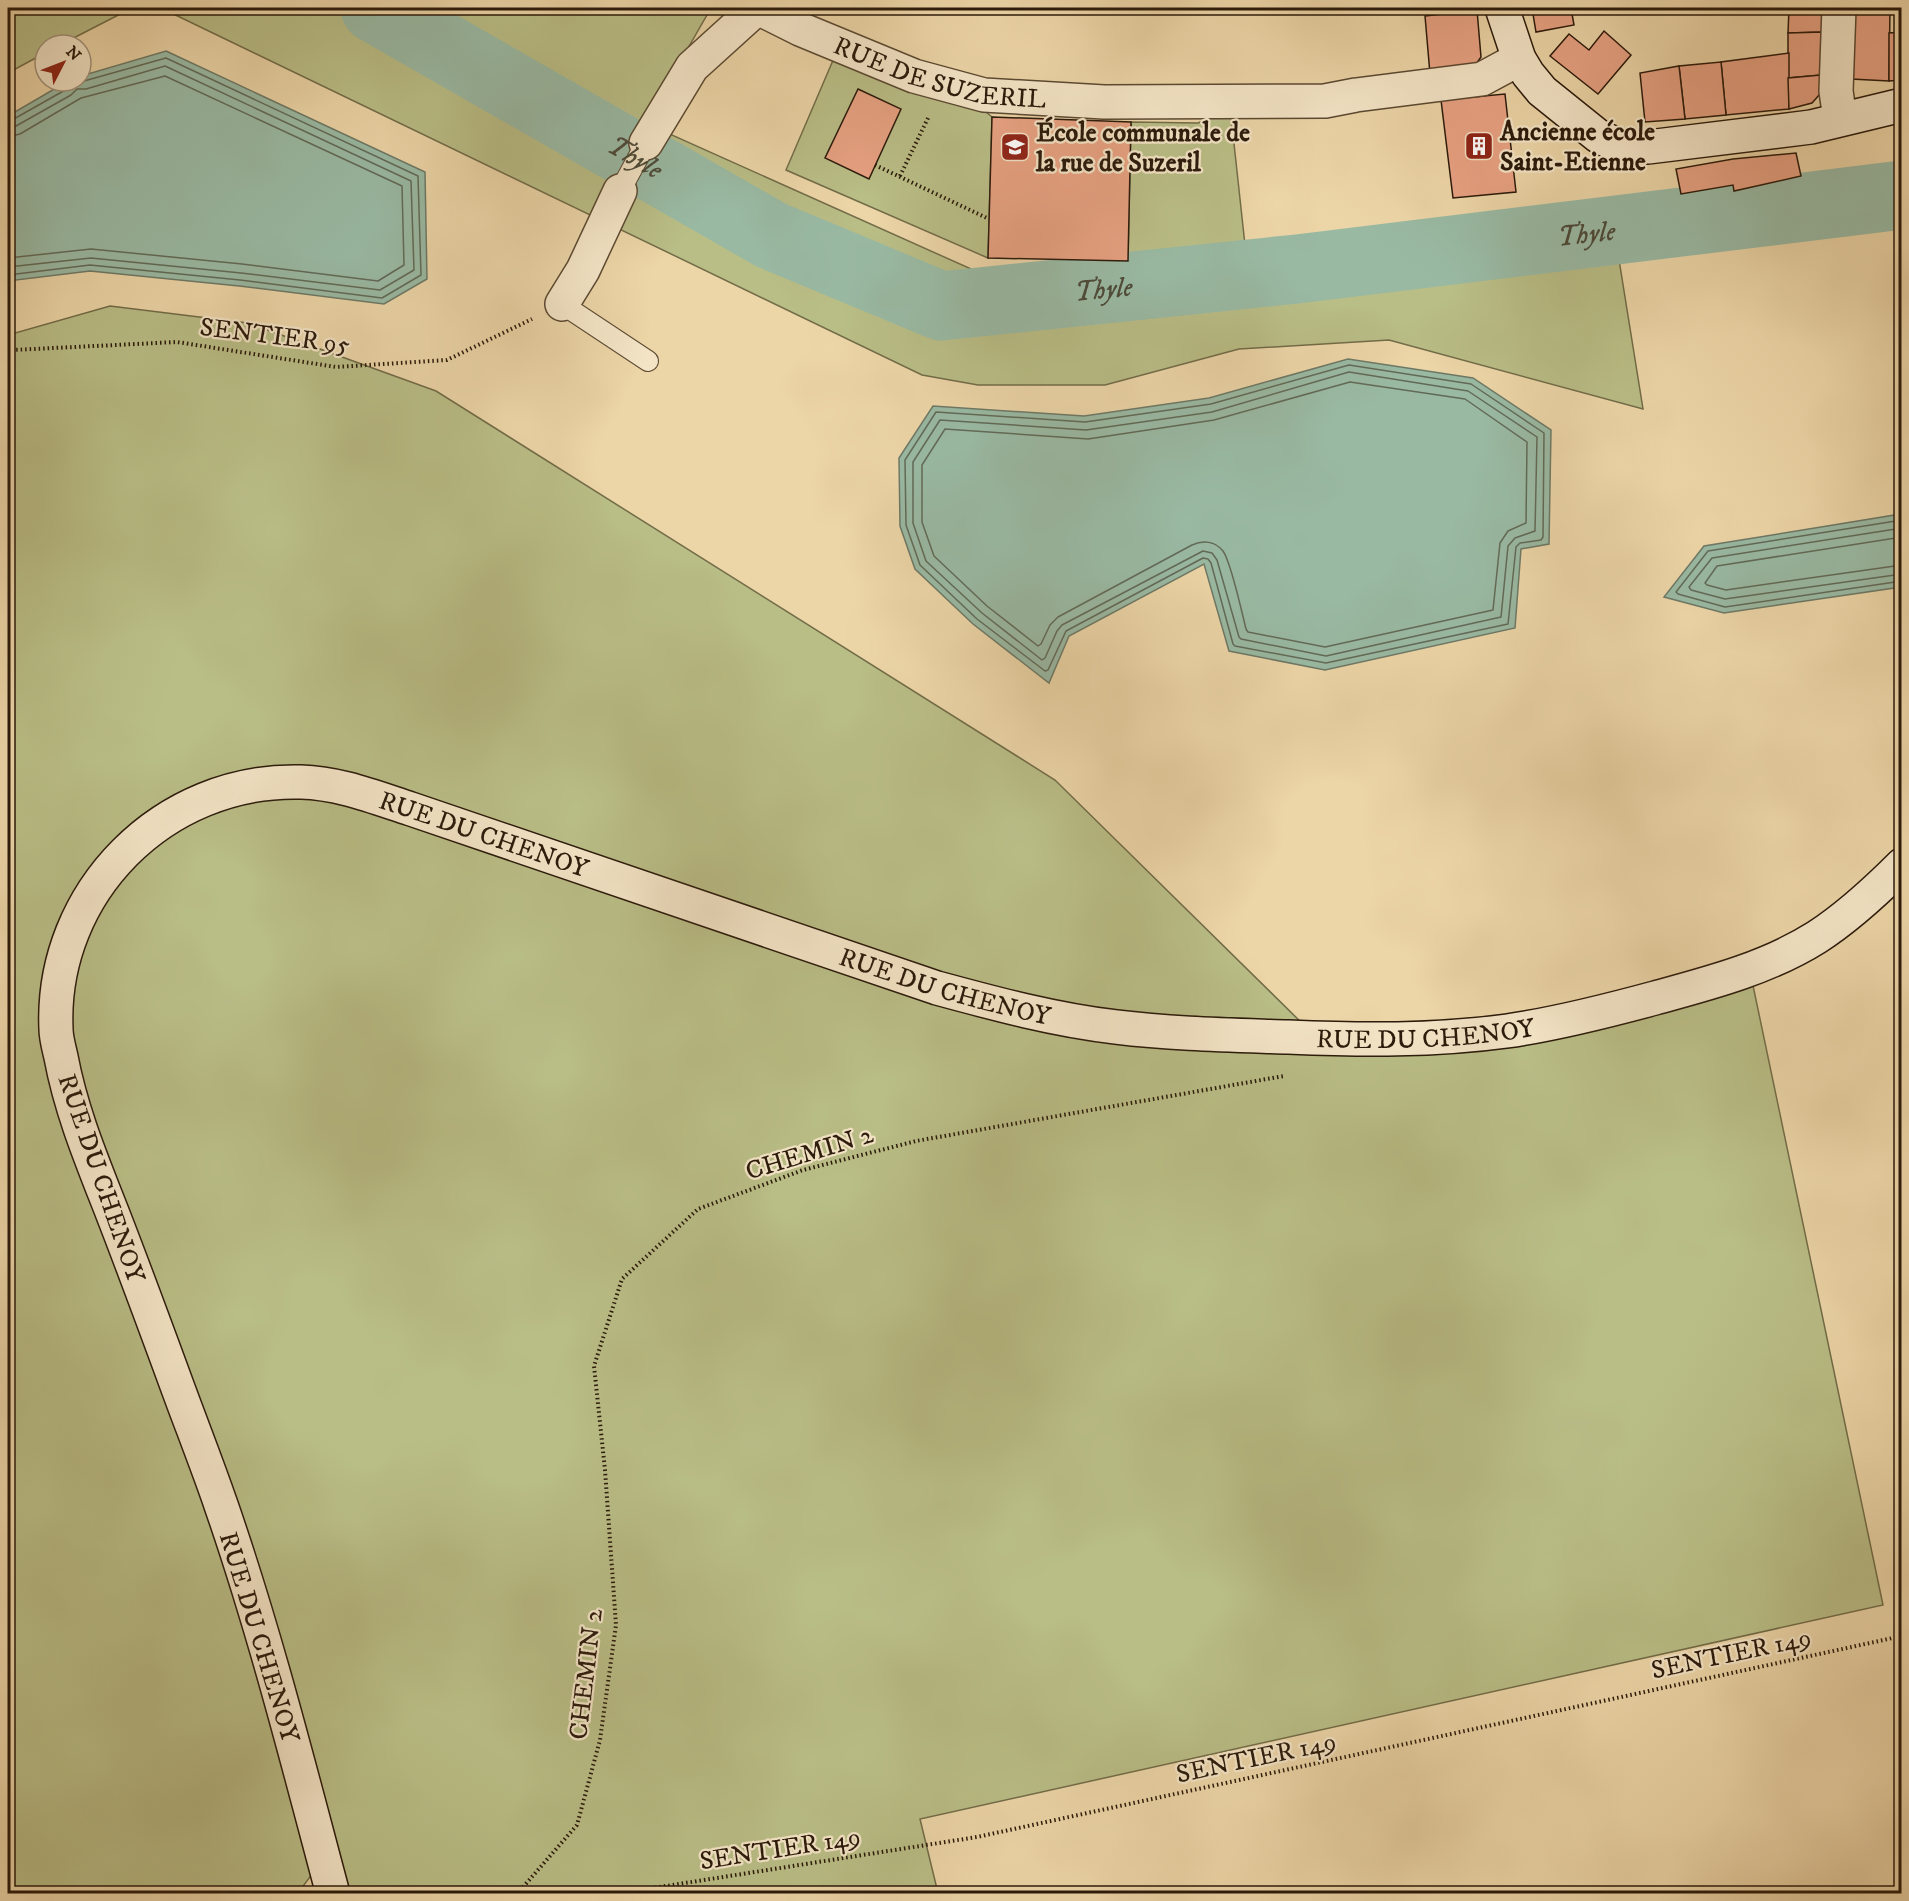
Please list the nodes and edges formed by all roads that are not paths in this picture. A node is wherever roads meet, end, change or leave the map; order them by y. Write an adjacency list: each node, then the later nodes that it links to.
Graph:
1 (758, 8): 4 (street, RUE DE SUZERIL); 7 (street)
2 (1502, 8): 4 (street)
3 (1839, 8): 6 (street)
4 (1520, 58): 6 (street)
5 (1902, 105): 6 (street)
6 (1840, 118)
7 (646, 143): 8 (lane)
8 (620, 190): 9 (street)
9 (562, 304): 10 (lane)
10 (648, 361)
11 (1902, 865): 12 (street, RUE DU CHENOY)
12 (333, 1893)

